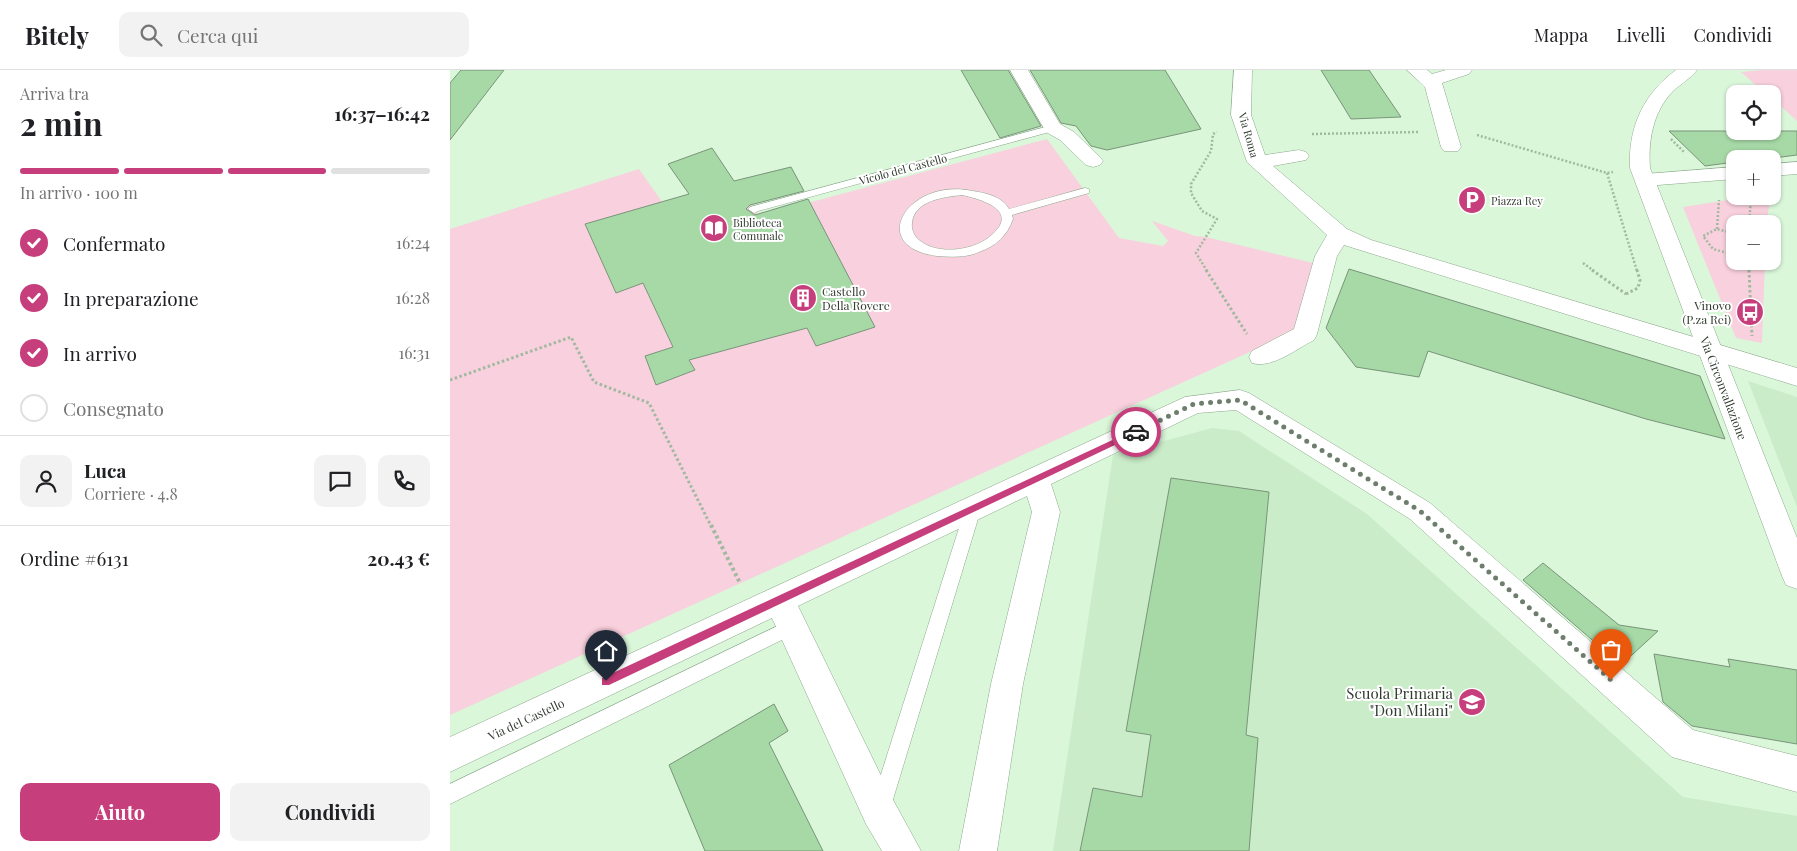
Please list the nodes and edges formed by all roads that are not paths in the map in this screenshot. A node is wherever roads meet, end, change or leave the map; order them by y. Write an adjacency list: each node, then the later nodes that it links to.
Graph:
1 (1019, 70): 6 (street)
2 (1243, 70): 10 (street, Via Roma)
3 (1463, 70): 5 (street)
4 (1688, 70): 14 (street, Via Circonvallazione)
5 (1424, 75): 7 (street)
6 (1053, 128): 9 (street); 16 (lane, Vicolo del Castello)
7 (1451, 147)
8 (1300, 156): 10 (street)
9 (1093, 161)
10 (1251, 162): 18 (street, Via Roma)
11 (1797, 168): 12 (street)
12 (1781, 169)
13 (1726, 174): 14 (street)
14 (1645, 180): 19 (street, Via Circonvallazione)
15 (1085, 191): 17 (lane)
16 (754, 209)
17 (1007, 213): 17 (lane)
18 (1339, 234): 19 (street, Via Roma); 20 (street)
19 (1710, 350): 21 (street, Via Roma); 24 (street, Via Circonvallazione)
20 (1261, 357)
21 (1797, 377)
22 (1036, 480): 23 (street, Via del Castello); 27 (street, Via del Castello); 31 (street)
23 (973, 509): 25 (street, Via del Castello); 29 (lane)
24 (1797, 576)
25 (786, 613): 26 (street, Via del Castello); 28 (lane); 29 (street)
26 (450, 755)
27 (1797, 774)
28 (450, 794)
29 (879, 811): 30 (street)
30 (902, 851)
31 (978, 851)

